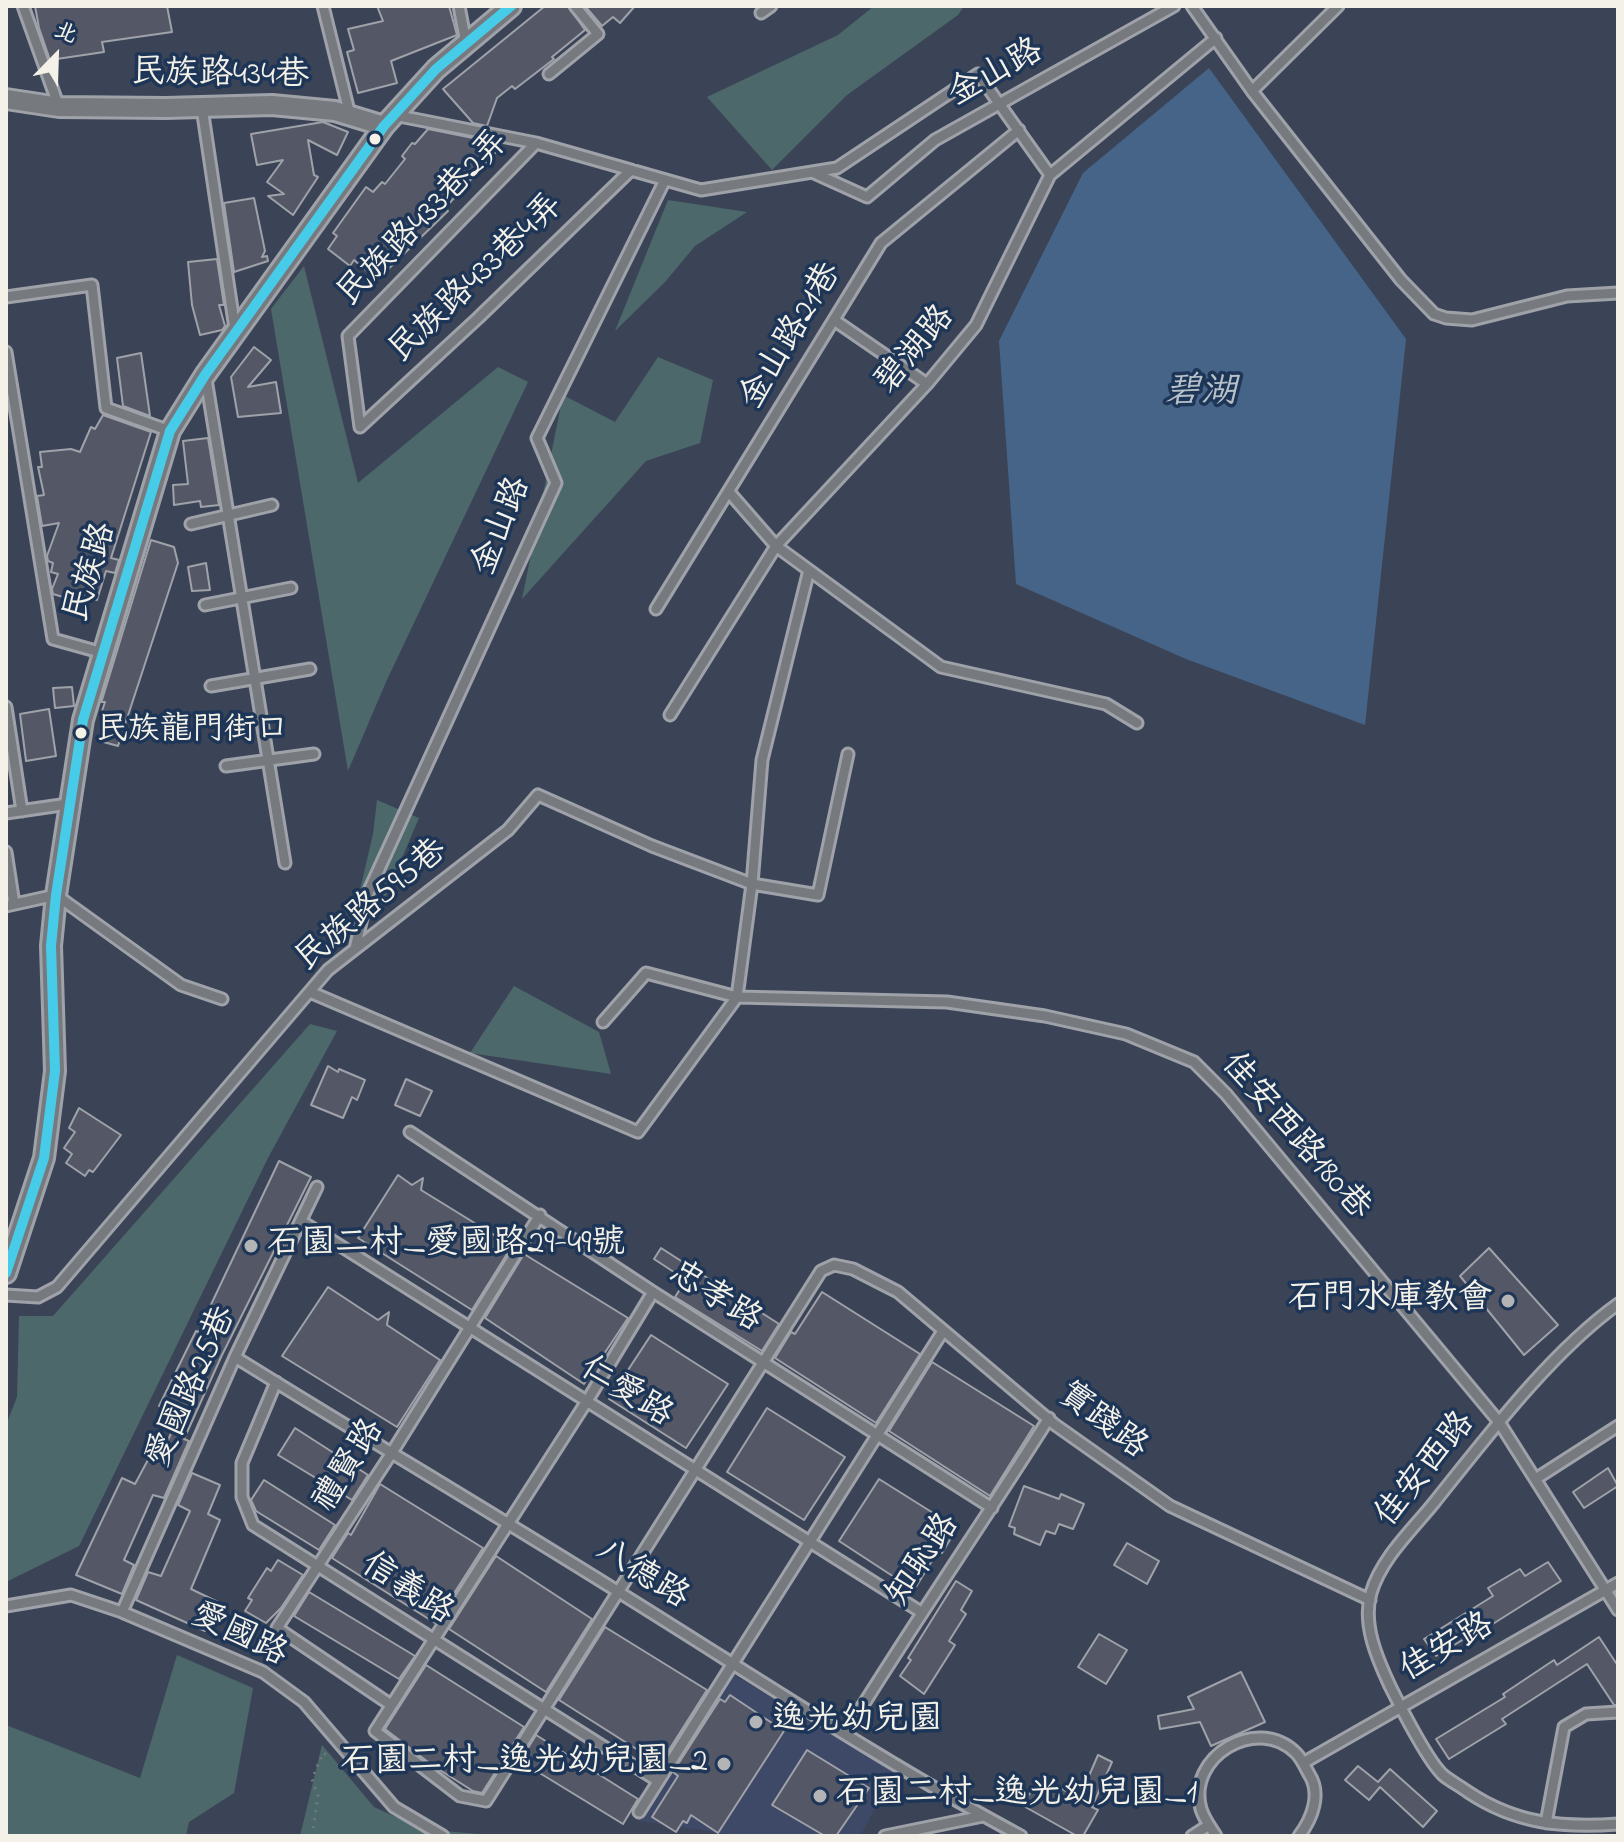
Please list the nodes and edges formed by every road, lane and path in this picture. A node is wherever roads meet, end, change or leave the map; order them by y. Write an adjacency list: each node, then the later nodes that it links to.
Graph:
1 (23, 6): 17 (lane)
2 (323, 6): 19 (lane)
3 (459, 6): 12 (lane)
4 (511, 6): 12 (street, 民族路)
5 (575, 6): 13 (lane)
6 (771, 6): 10 (lane)
7 (1174, 6): 16 (lane, 金山路)
8 (1192, 6): 11 (lane)
9 (1338, 6): 14 (lane)
10 (761, 13)
11 (1216, 38): 14 (lane); 25 (lane, 碧湖路)
12 (466, 43): 20 (street, 民族路)
13 (549, 74)
14 (1252, 91): 27 (lane)
15 (6, 99): 17 (street, 民族路434巷)
16 (1001, 103): 21 (lane); 24 (lane, 金山路); 24 (lane, 金山路)
17 (59, 107): 18 (street, 民族路434巷)
18 (202, 108): 19 (street, 民族路434巷); 30 (lane)
19 (350, 116): 20 (street, 民族路434巷)
20 (389, 120): 22 (lane); 30 (street, 民族路)
21 (1019, 130): 25 (lane); 29 (lane, 金山路21巷)
22 (536, 143): 23 (lane); 34 (lane, 民族路433巷2弄)
23 (631, 170): 26 (lane); 34 (lane, 民族路433巷4弄)
24 (813, 172): 26 (lane, 金山路)
25 (1050, 175): 33 (lane, 碧湖路)
26 (665, 180): 65 (lane, 金山路)
27 (1618, 293)
28 (6, 297): 35 (lane)
29 (834, 320): 33 (lane); 36 (lane, 金山路21巷)
30 (235, 333): 32 (street, 民族路)
31 (6, 352): 46 (lane)
32 (205, 375): 35 (street, 民族路); 38 (lane)
33 (927, 384): 40 (lane, 碧湖路)
34 (360, 427)
35 (170, 431): 46 (street, 民族路)
36 (729, 492): 40 (lane); 45 (lane, 金山路21巷)
37 (272, 505): 38 (lane)
38 (228, 514): 39 (lane); 43 (lane)
39 (191, 524)
40 (776, 546): 41 (lane); 51 (lane, 碧湖路)
41 (809, 570): 52 (lane); 62 (lane)
42 (291, 588): 43 (lane)
43 (242, 599): 44 (lane); 48 (lane)
44 (205, 605)
45 (656, 609)
46 (103, 653): 57 (street, 民族路)
47 (310, 669): 48 (lane)
48 (255, 678): 49 (lane); 55 (lane)
49 (211, 686)
50 (6, 707): 58 (lane)
51 (670, 715)
52 (1137, 723)
53 (314, 754): 55 (lane)
54 (848, 754): 62 (lane, 民族路595巷)
55 (268, 760): 56 (lane); 61 (lane)
56 (226, 766)
57 (68, 804): 58 (lane); 63 (street, 民族路)
58 (22, 811): 59 (lane)
59 (6, 813)
60 (6, 852): 64 (lane)
61 (285, 863)
62 (752, 884): 65 (lane, 民族路595巷); 67 (lane)
63 (56, 895): 64 (lane); 68 (lane); 74 (street, 民族路)
64 (10, 905)
65 (355, 949): 66 (lane, 民族路595巷)
66 (310, 992): 67 (lane); 76 (lane, 民族路595巷)
67 (737, 997): 69 (lane, 佳安西路180巷); 85 (lane, 佳安西路180巷)
68 (222, 999)
69 (603, 1022)
70 (410, 1132): 72 (lane, 忠孝路)
71 (317, 1187): 73 (lane, 愛國路25巷)
72 (540, 1215): 75 (lane, 忠孝路); 78 (lane, 禮賢路)
73 (301, 1221): 78 (lane, 仁愛路); 80 (lane, 愛國路25巷)
74 (6, 1273)
75 (653, 1292): 81 (lane, 忠孝路); 83 (lane)
76 (6, 1295)
77 (1618, 1304): 85 (lane, 佳安西路)
78 (470, 1328): 83 (lane, 仁愛路); 88 (lane, 禮賢路)
79 (943, 1331): 81 (lane, 實踐路); 84 (lane, 實踐路); 87 (lane)
80 (235, 1357): 82 (lane, 八德路); 101 (lane, 愛國路25巷)
81 (764, 1361): 87 (lane, 忠孝路); 89 (lane)
82 (276, 1382): 88 (lane, 八德路); 94 (lane, 信義路)
83 (587, 1401): 89 (lane, 仁愛路); 92 (lane)
84 (1049, 1418): 91 (lane, 知恥路); 98 (lane, 實踐路)
85 (1499, 1422): 90 (lane, 佳安西路180巷); 98 (lane, 佳安西路)
86 (1618, 1426): 90 (lane)
87 (879, 1435): 91 (lane, 忠孝路); 93 (lane)
88 (391, 1454): 92 (lane, 八德路); 94 (lane, 禮賢路)
89 (696, 1470): 93 (lane, 仁愛路); 97 (lane)
90 (1537, 1478): 96 (lane, 佳安西路180巷)
91 (992, 1508): 102 (lane, 知恥路)
92 (506, 1523): 97 (lane, 八德路); 103 (lane)
93 (811, 1542): 102 (lane, 仁愛路); 104 (lane)
94 (319, 1566): 103 (lane, 信義路); 105 (lane, 禮賢路)
95 (1618, 1583): 96 (lane, 佳安路)
96 (1606, 1590): 100 (lane, 佳安西路180巷); 106 (lane, 佳安路)
97 (618, 1591): 104 (lane, 八德路); 107 (lane)
98 (1370, 1600): 106 (lane, 佳安西路)
99 (6, 1606): 101 (lane, 愛國路)
100 (1618, 1610)
101 (122, 1612): 111 (lane, 愛國路)
102 (921, 1612): 109 (lane, 知恥路)
103 (433, 1639): 105 (lane); 107 (lane, 信義路)
104 (732, 1665): 109 (lane, 八德路); 112 (lane)
105 (391, 1705): 107 (lane)
106 (1400, 1707): 110 (lane, 佳安路); 115 (lane, 佳安西路)
107 (544, 1709): 112 (lane, 信義路)
108 (1618, 1712): 115 (lane)
109 (845, 1734): 114 (lane, 八德路)
110 (1303, 1763): 117 (lane); 124 (lane)
111 (360, 1767): 118 (path); 119 (lane, 愛國路)
112 (658, 1781): 113 (lane)
113 (639, 1812)
114 (983, 1816): 120 (lane); 121 (lane, 八德路)
115 (1546, 1823): 116 (lane, 佳安西路)
116 (1618, 1824)
117 (1209, 1825): 122 (lane); 123 (lane)
118 (312, 1836)
119 (443, 1836)
120 (885, 1836)
121 (1021, 1836)
122 (1192, 1836)
123 (1216, 1836)
124 (1299, 1836)

